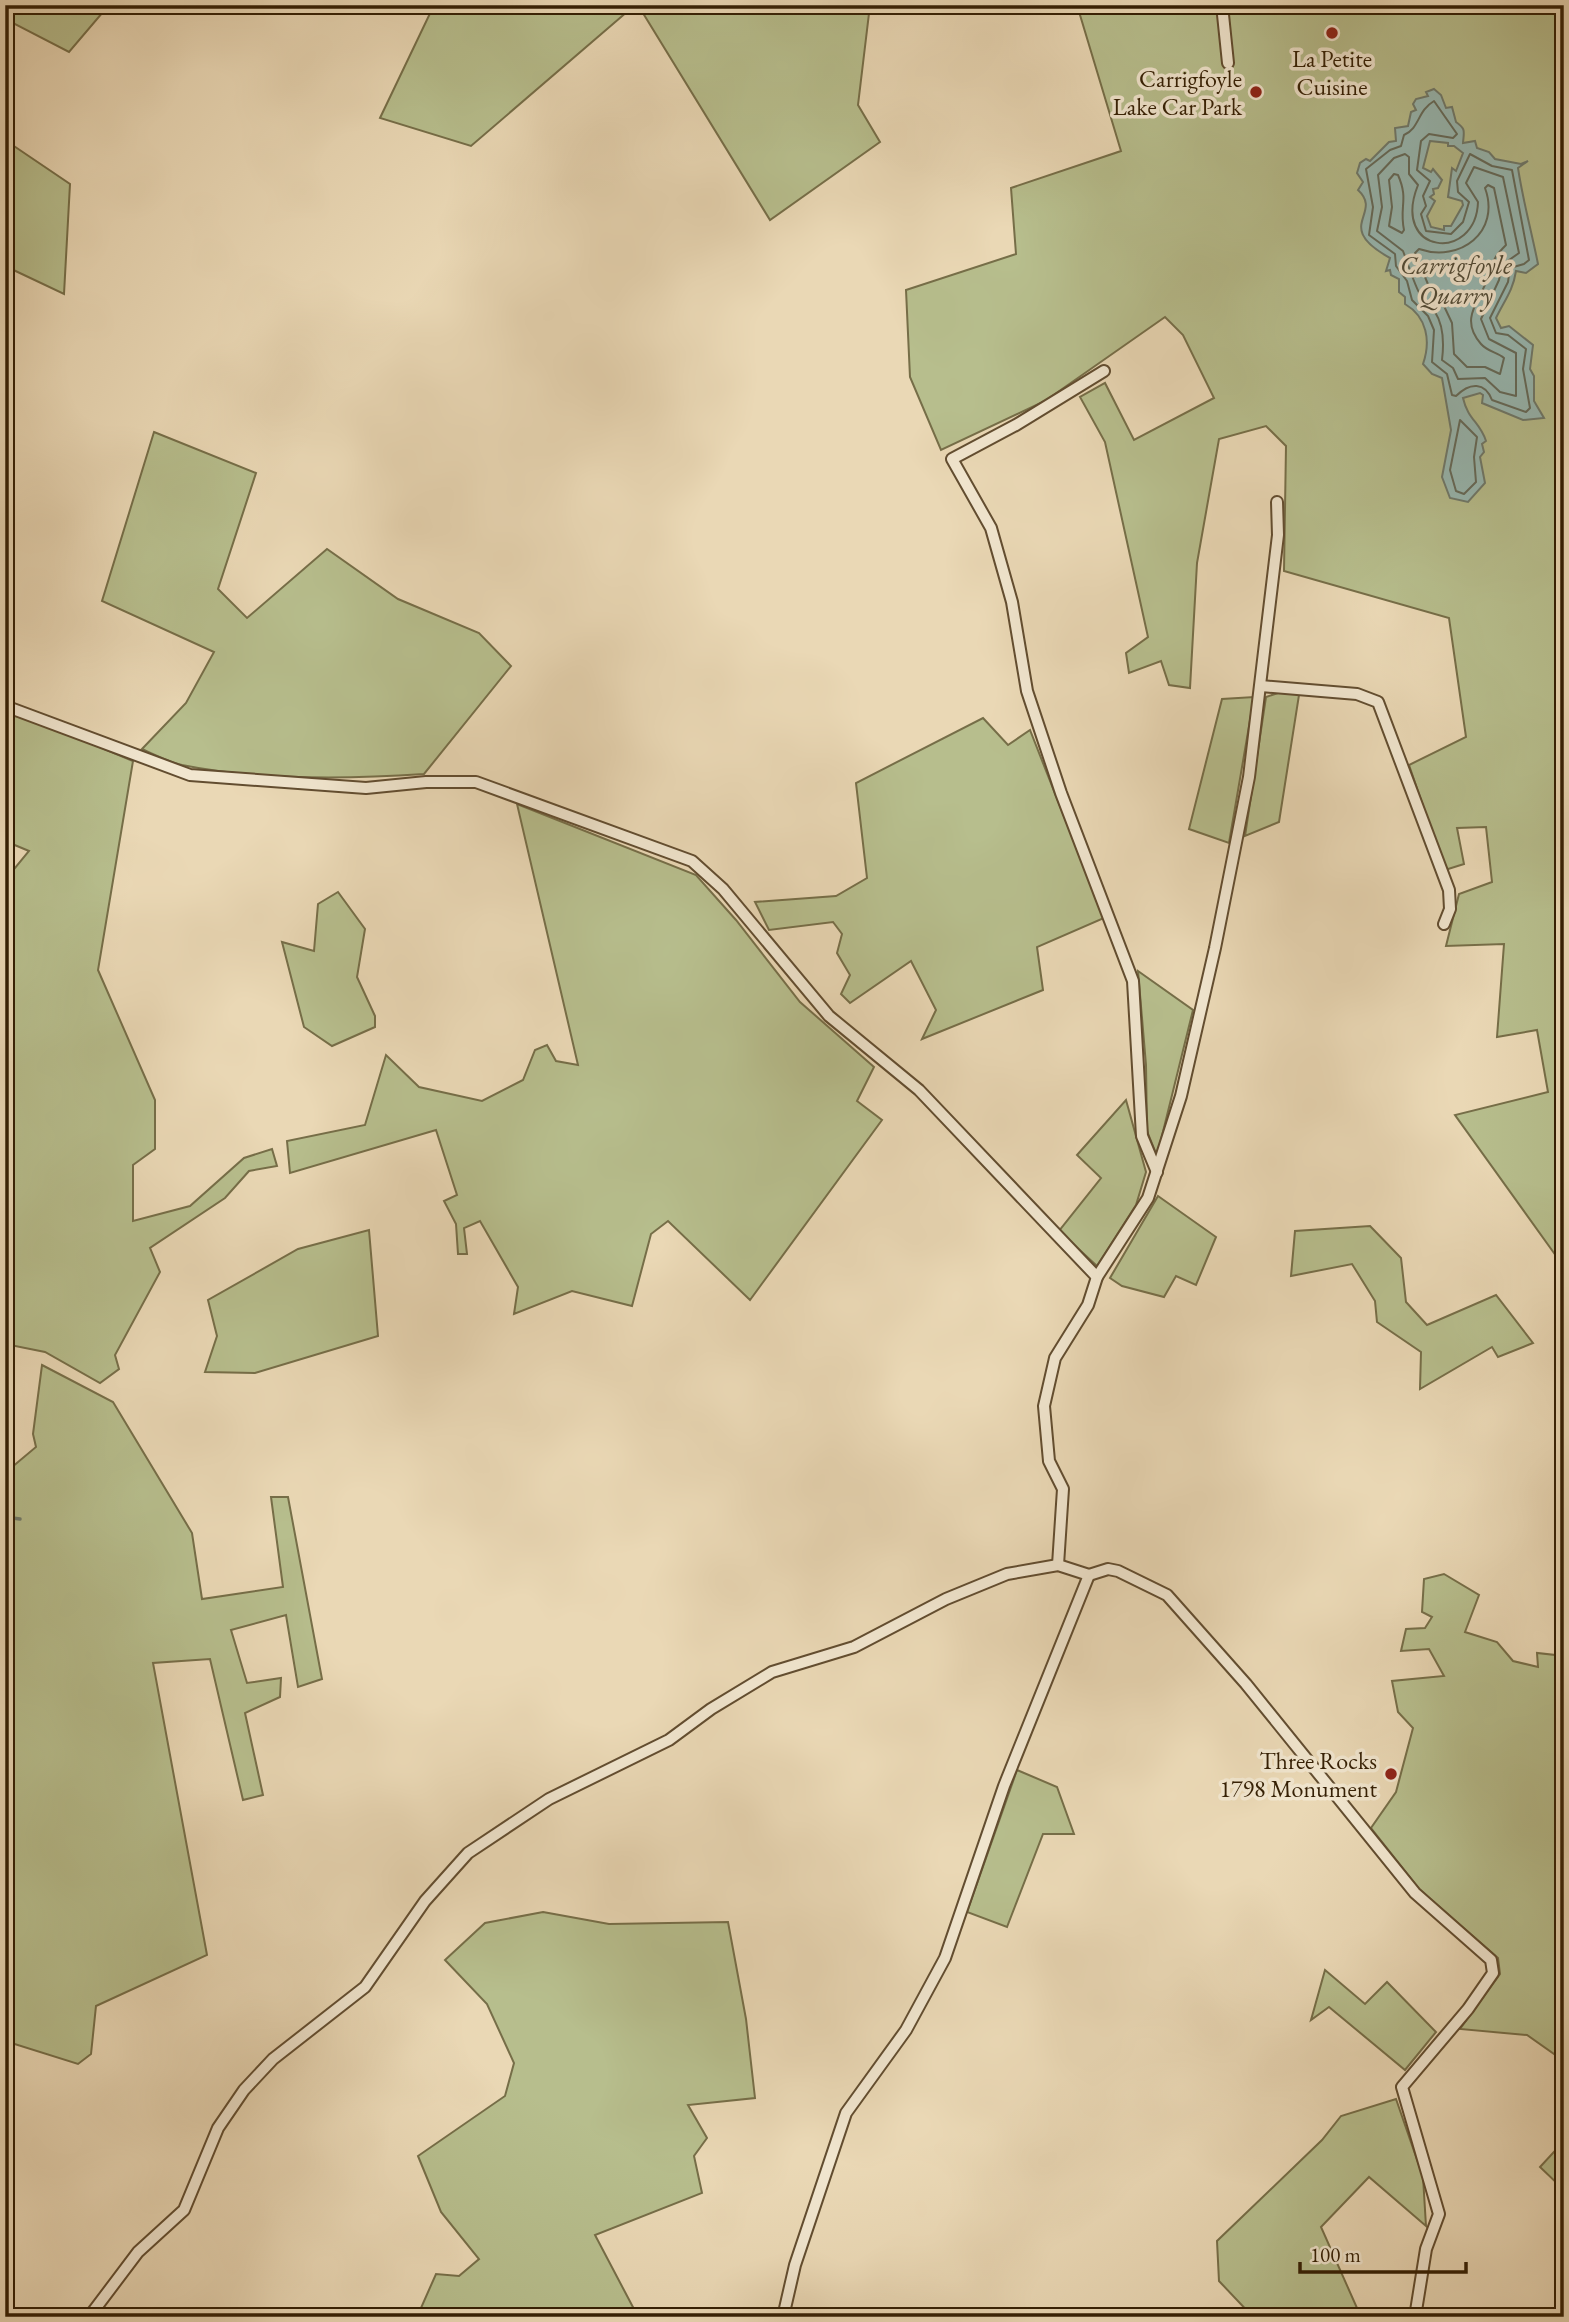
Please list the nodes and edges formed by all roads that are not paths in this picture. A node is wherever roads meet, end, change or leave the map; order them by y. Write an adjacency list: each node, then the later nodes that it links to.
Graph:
1 (1223, 5): 2 (street)
2 (1228, 63)
3 (1104, 371): 8 (street)
4 (1277, 502): 5 (street)
5 (1261, 686): 7 (street); 8 (street)
6 (5, 706): 9 (street)
7 (1444, 924)
8 (1157, 1172): 9 (street)
9 (1097, 1278): 10 (street)
10 (1058, 1564): 11 (street); 12 (street)
11 (1089, 1574): 13 (street); 14 (street)
12 (89, 2317)
13 (783, 2317)
14 (1415, 2317)

